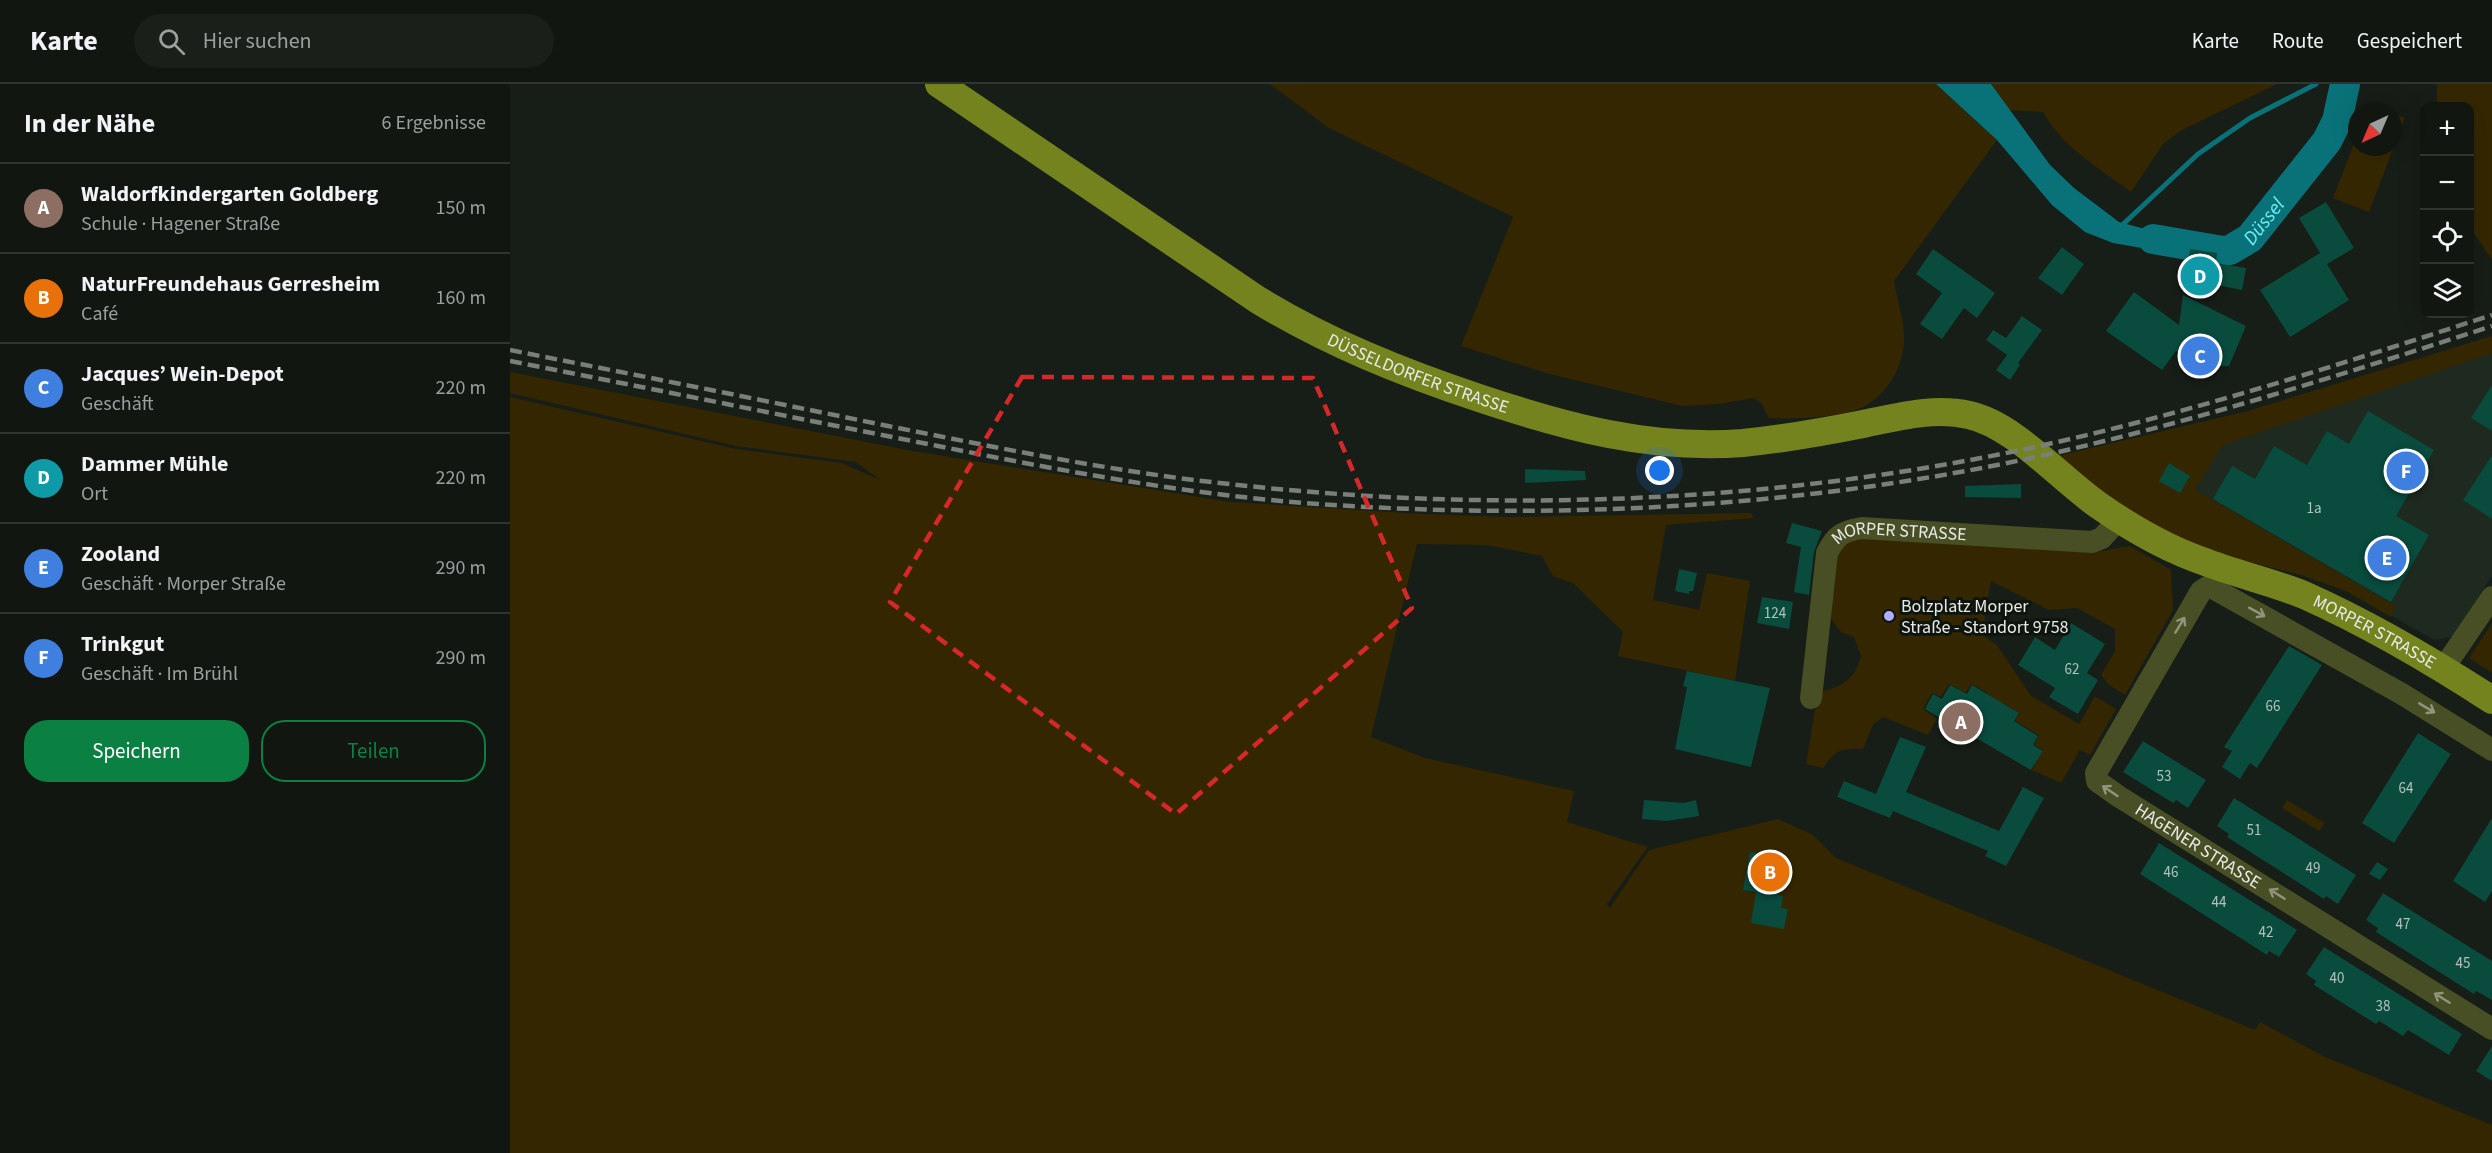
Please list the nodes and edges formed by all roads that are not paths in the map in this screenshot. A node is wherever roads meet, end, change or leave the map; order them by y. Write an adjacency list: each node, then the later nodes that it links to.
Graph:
1 (939, 84): 2 (main road, DÜSSELDORFER STRASSE)
2 (1969, 415): 3 (main road, MORPER STRASSE)
3 (2119, 519): 6 (main road, MORPER STRASSE); 7 (street, MORPER STRASSE)
4 (2206, 586): 9 (street, MORPER STRASSE, one-way to 9); 10 (street, HAGENER STRASSE, one-way to 4)
5 (2492, 597): 6 (street)
6 (2444, 669): 8 (main road, MORPER STRASSE)
7 (1811, 698)
8 (2492, 700)
9 (2492, 750)
10 (2492, 1029)

